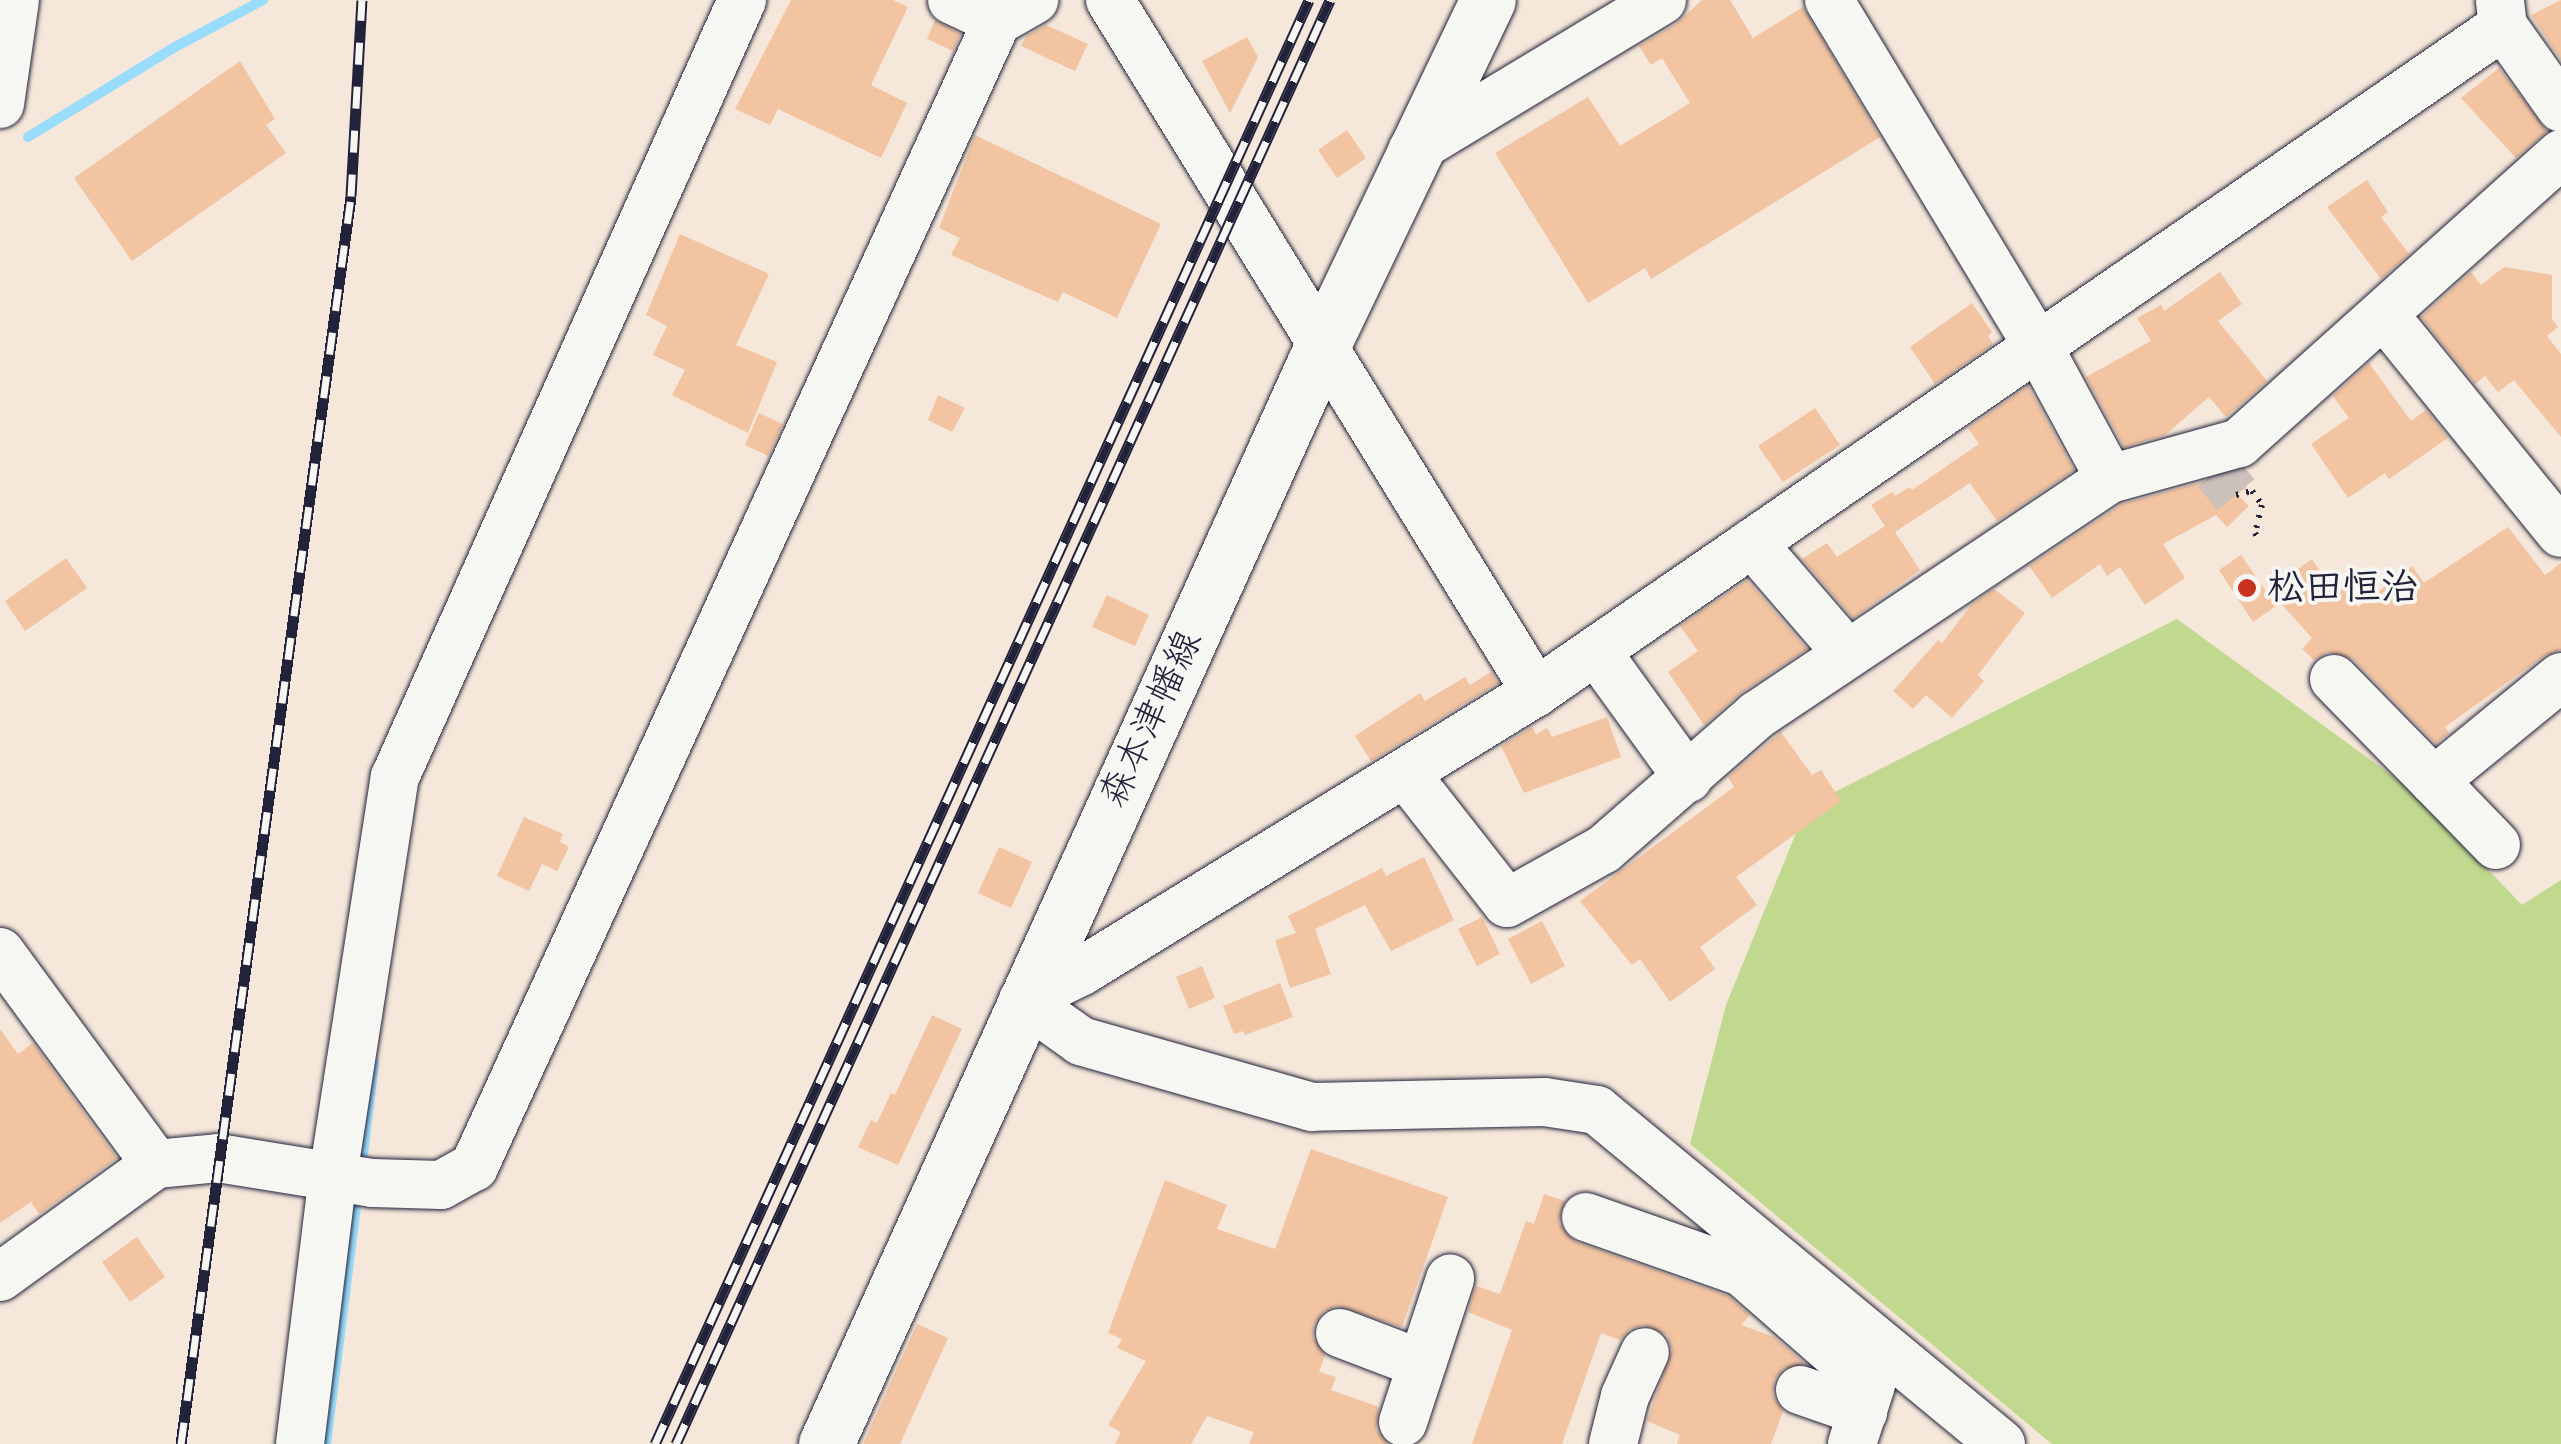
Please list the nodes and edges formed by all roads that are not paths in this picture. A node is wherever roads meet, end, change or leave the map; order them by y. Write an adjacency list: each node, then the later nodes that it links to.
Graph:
1 (14, 0): 10 (street)
2 (742, 0): 32 (street)
3 (952, 0): 8 (street)
4 (1110, 0): 15 (street)
5 (1488, 0): 12 (main road, 森本津幡線)
6 (1662, 0): 12 (street)
7 (1828, 0): 16 (street)
8 (1016, 10): 32 (street)
9 (2502, 13): 11 (street); 16 (street)
10 (0, 104)
11 (2561, 108)
12 (1412, 151): 15 (main road, 森本津幡線)
13 (2561, 154): 14 (street)
14 (2385, 316): 17 (street); 18 (street)
15 (1324, 342): 24 (street); 30 (main road, 森本津幡線)
16 (2038, 346): 17 (street); 19 (street)
17 (2110, 479): 21 (street)
18 (2561, 533)
19 (1752, 543): 20 (street); 21 (street)
20 (1596, 650): 24 (street); 26 (street)
21 (1848, 653): 26 (street)
22 (2561, 678): 27 (street)
23 (2334, 679): 27 (street)
24 (1536, 692): 25 (street)
25 (1405, 772): 26 (street); 30 (street)
26 (1688, 778)
27 (2434, 781): 28 (street)
28 (2496, 845)
29 (0, 952): 31 (street)
30 (1023, 1000): 43 (main road, 森本津幡線); 45 (street)
31 (156, 1164): 32 (street); 34 (street)
32 (349, 1179): 42 (street)
33 (1586, 1217): 41 (street)
34 (0, 1277)
35 (1450, 1279): 38 (street)
36 (1340, 1332): 38 (street)
37 (1645, 1352): 44 (street)
38 (1421, 1364): 40 (street)
39 (1800, 1390): 41 (street)
40 (1403, 1422)
41 (1858, 1428)
42 (300, 1444)
43 (826, 1444)
44 (1613, 1444)
45 (2001, 1444)

